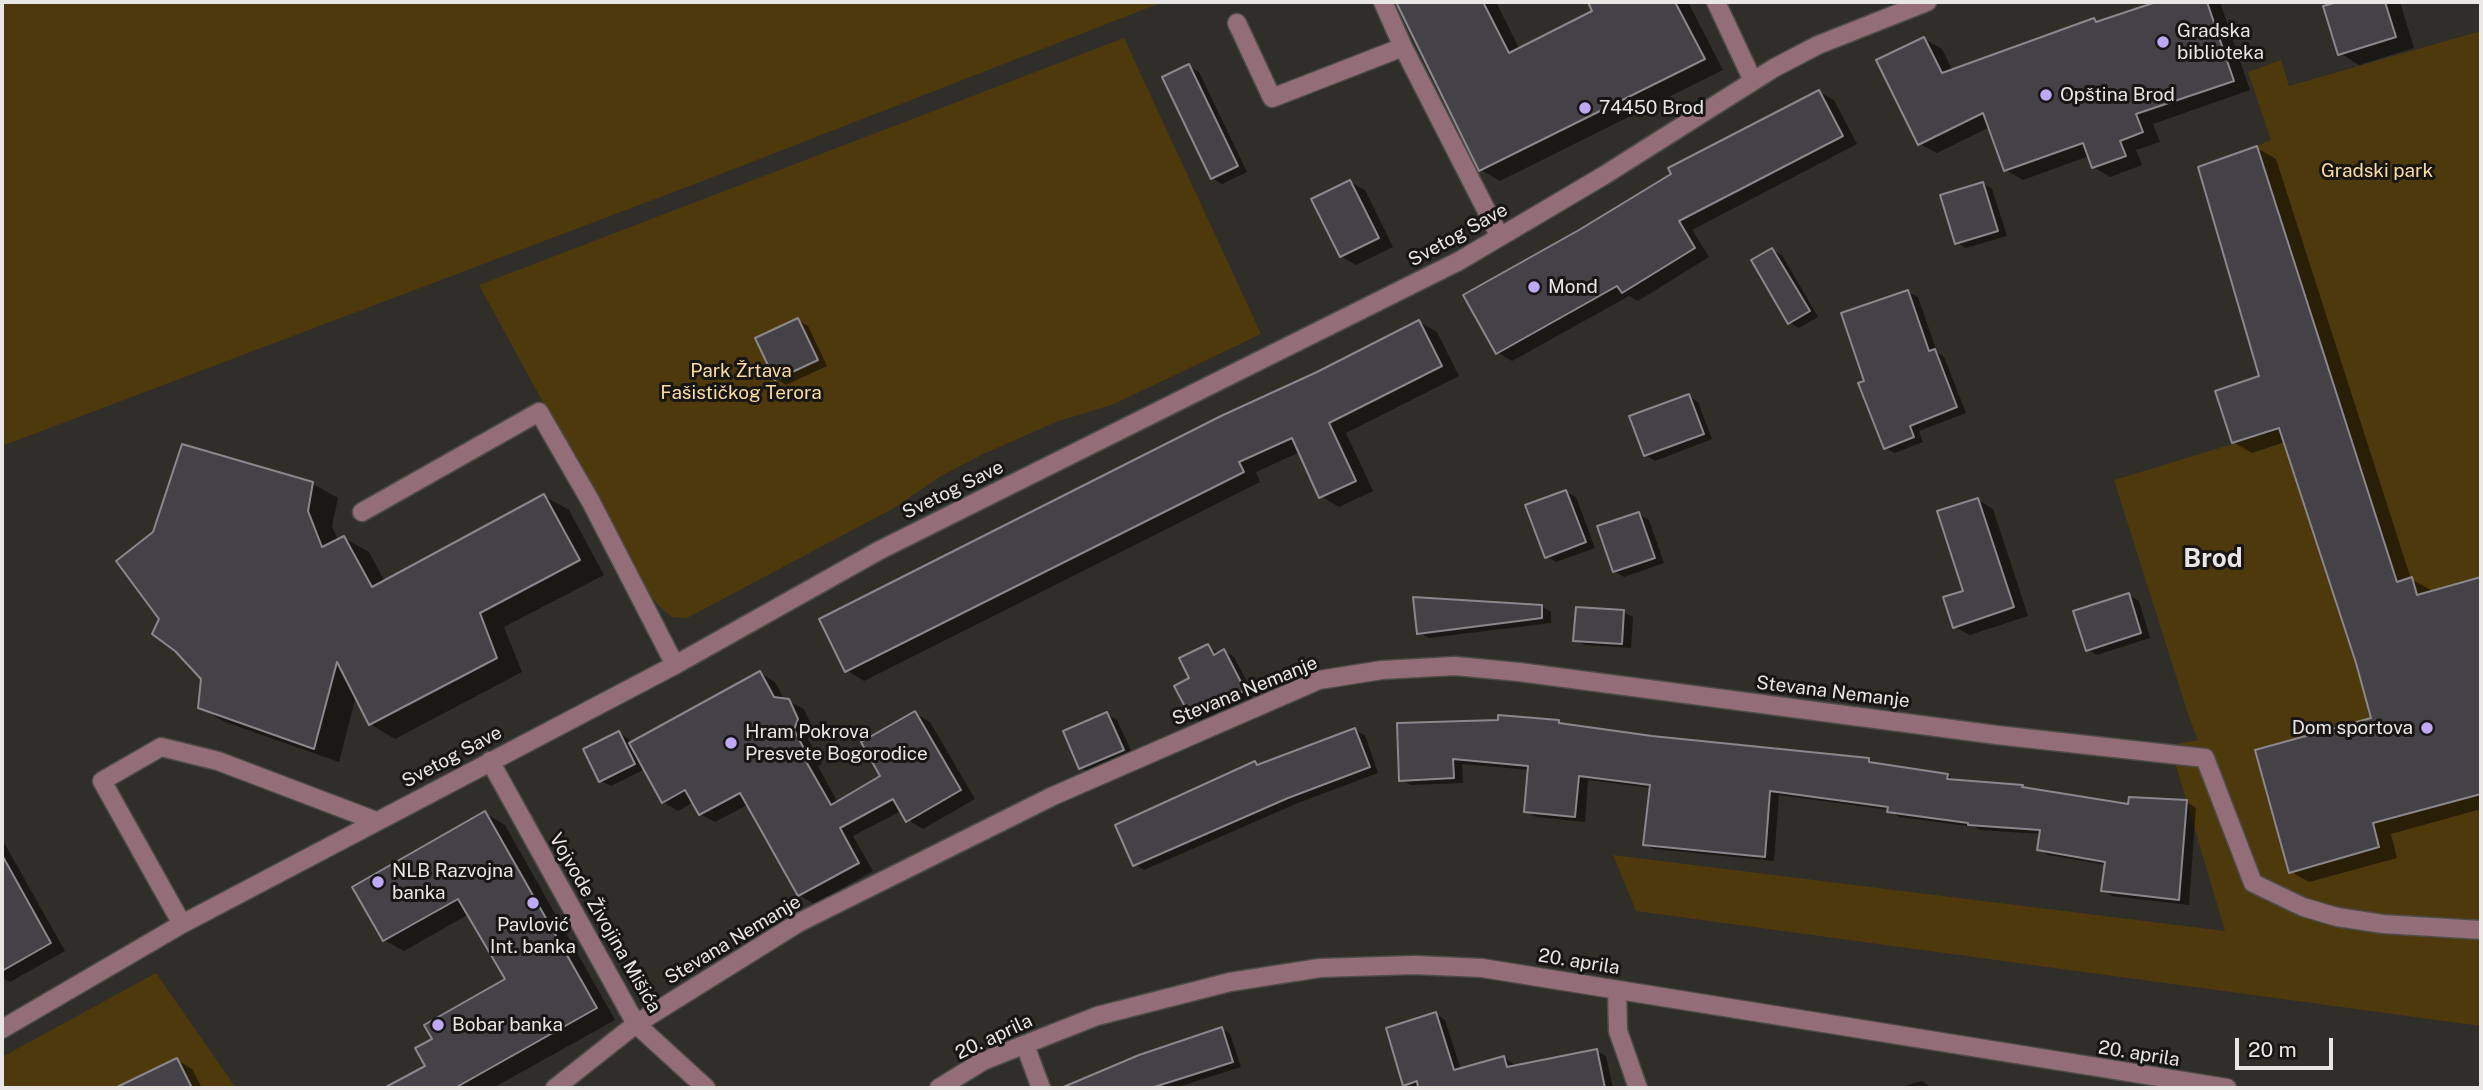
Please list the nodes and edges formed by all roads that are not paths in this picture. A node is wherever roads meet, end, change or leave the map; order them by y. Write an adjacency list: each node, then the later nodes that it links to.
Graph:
1 (1383, 2): 5 (street)
2 (1716, 2): 6 (street)
3 (1927, 2): 6 (street, Svetog Save)
4 (1237, 23): 5 (street)
5 (1404, 47): 7 (street)
6 (1753, 81): 7 (street, Svetog Save)
7 (1500, 237): 9 (street, Svetog Save)
8 (362, 512): 9 (street)
9 (675, 665): 10 (street, Svetog Save)
10 (490, 761): 11 (street, Svetog Save); 15 (street, Vojvode Živojina Mišića)
11 (376, 821): 12 (street, Svetog Save); 12 (street)
12 (182, 924): 16 (street, Svetog Save)
13 (2481, 930): 15 (street, Stevana Nemanje)
14 (1618, 990): 17 (street, 20. aprila); 22 (street); 23 (street, 20. aprila)
15 (636, 1024): 18 (street, Stevana Nemanje); 19 (street, Vojvode Živojina Mišića)
16 (2, 1029)
17 (1025, 1045): 20 (street, 20. aprila); 21 (street)
18 (555, 1088)
19 (706, 1088)
20 (939, 1088)
21 (1041, 1088)
22 (1637, 1088)
23 (2227, 1088)

